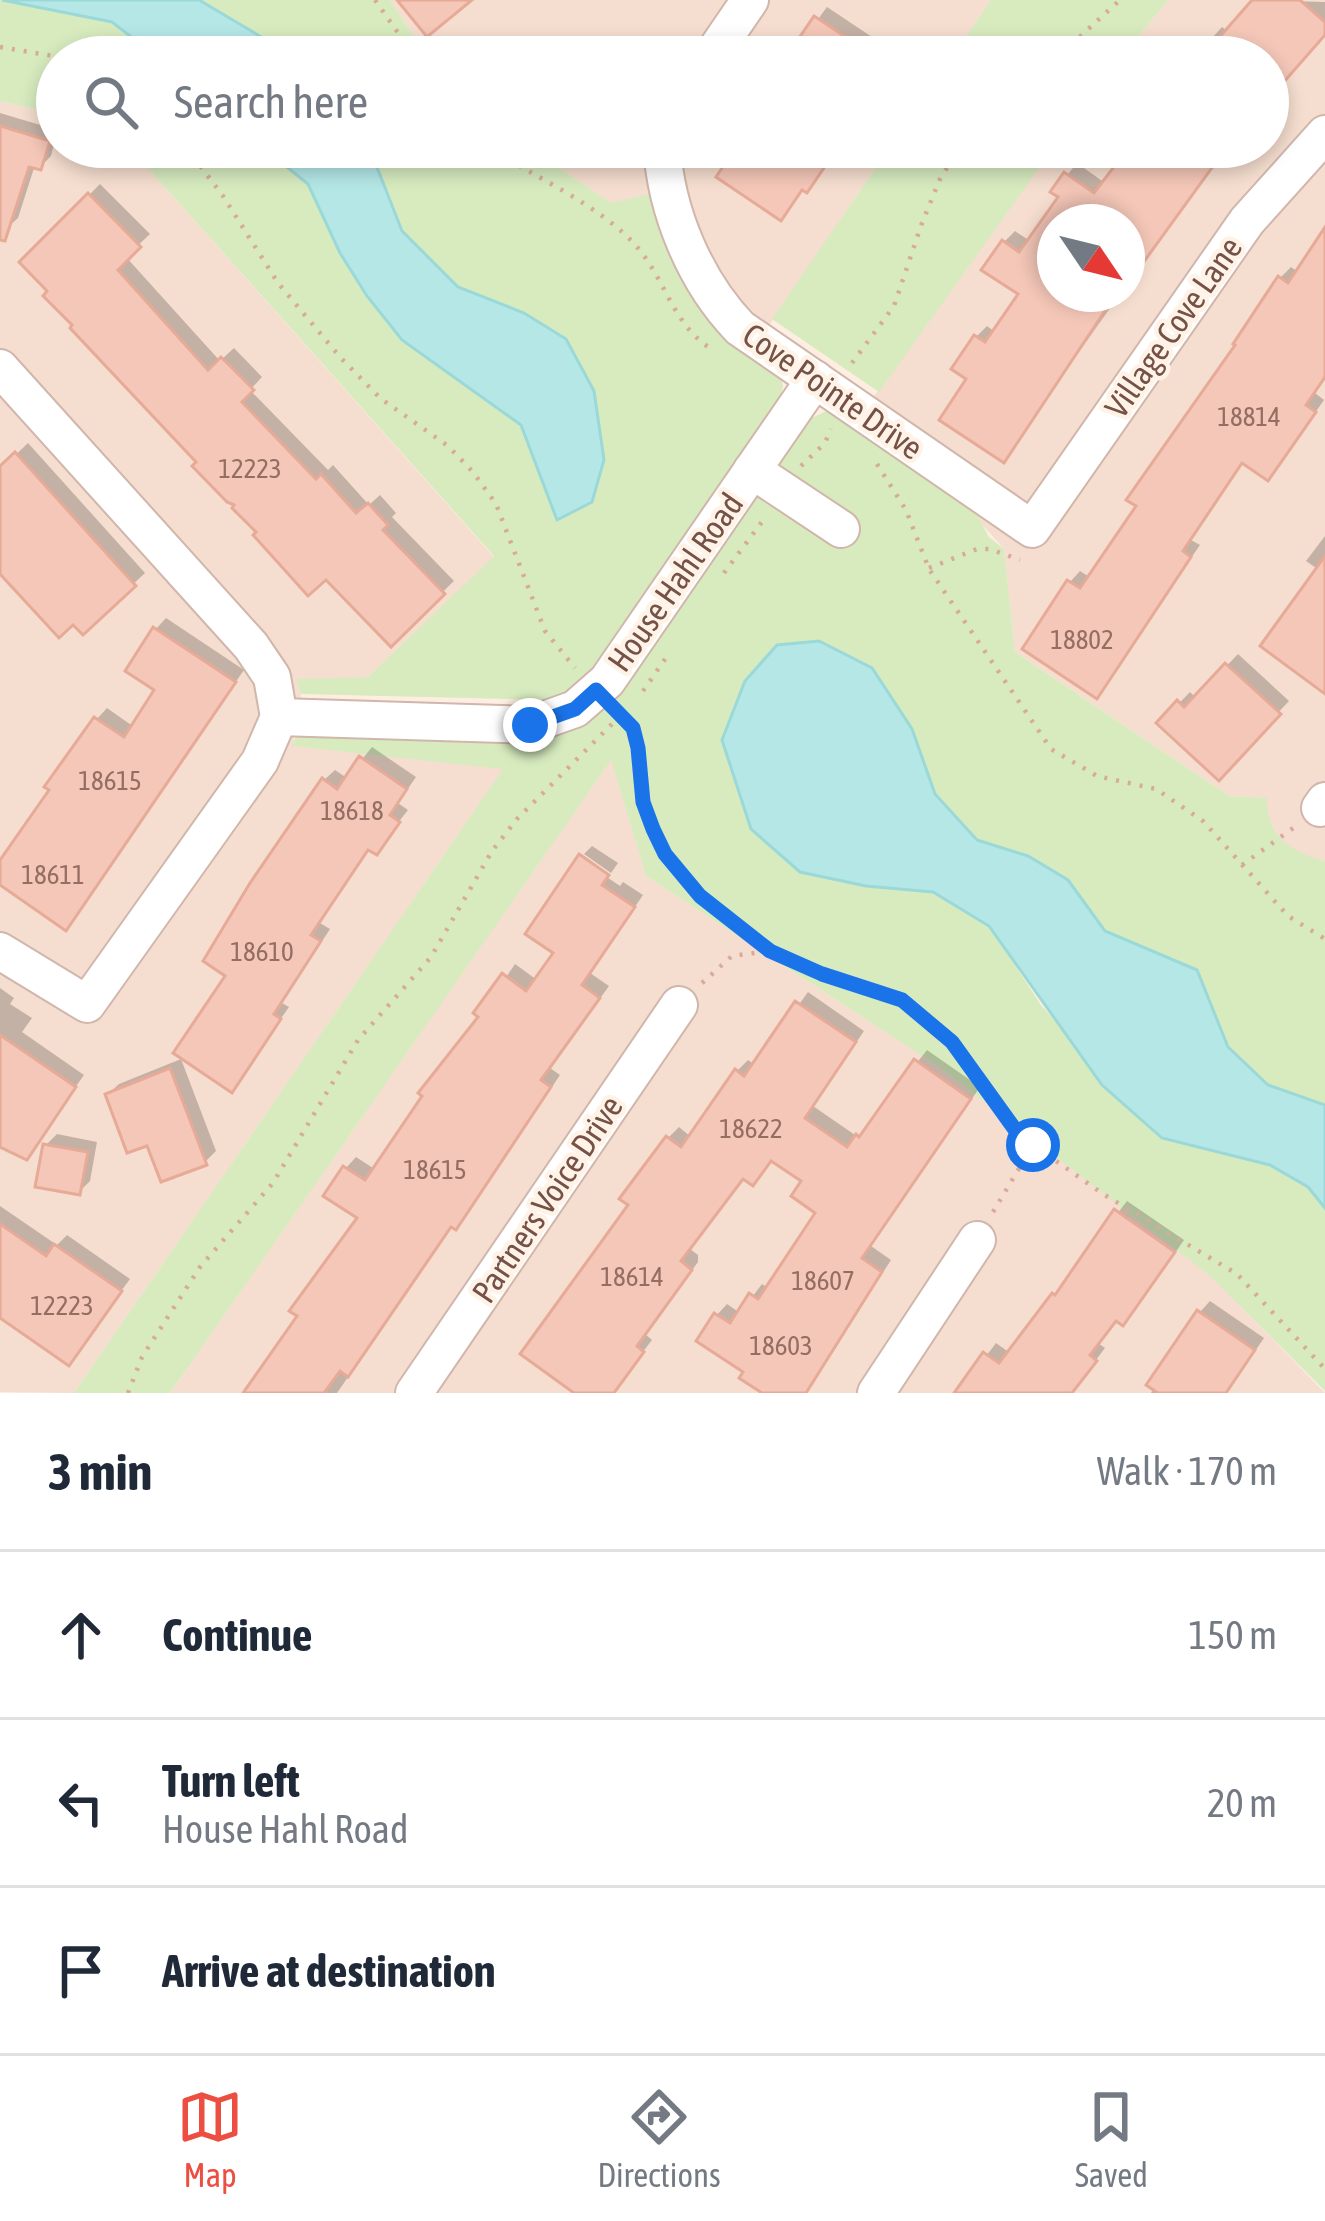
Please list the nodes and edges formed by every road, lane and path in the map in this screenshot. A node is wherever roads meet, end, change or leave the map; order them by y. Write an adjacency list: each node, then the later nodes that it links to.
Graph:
1 (375, 0): 4 (path)
2 (750, 0): 5 (street)
3 (1120, 0): 6 (path)
4 (400, 36)
5 (725, 36)
6 (1081, 36)
7 (0, 46): 8 (path)
8 (36, 53)
9 (1325, 134): 21 (street, Village Cove Lane)
10 (202, 168): 25 (path)
11 (522, 168): 14 (path)
12 (664, 168): 16 (street, Cove Pointe Drive)
13 (947, 168): 16 (path)
14 (732, 356)
15 (0, 368): 26 (street)
16 (830, 376): 19 (street, House Hahl Road); 21 (street, Cove Pointe Drive)
17 (830, 429): 19 (path)
18 (868, 450): 22 (path)
19 (767, 481): 20 (street); 23 (path); 25 (street, House Hahl Road)
20 (841, 529)
21 (1032, 545): 22 (path)
22 (928, 568): 28 (path)
23 (714, 586)
24 (674, 646): 25 (path)
25 (609, 703): 26 (street, House Hahl Road); 31 (path); 36 (path)
26 (279, 717): 30 (street)
27 (1323, 805): 28 (path)
28 (1242, 865): 29 (path)
29 (1325, 939)
30 (0, 951)
31 (770, 951): 32 (path); 33 (path)
32 (679, 1005): 37 (street, Partners Voice Drive)
33 (1033, 1145): 34 (path); 35 (path)
34 (977, 1240): 38 (street)
35 (1325, 1369)
36 (128, 1393)
37 (414, 1393)
38 (876, 1393)

